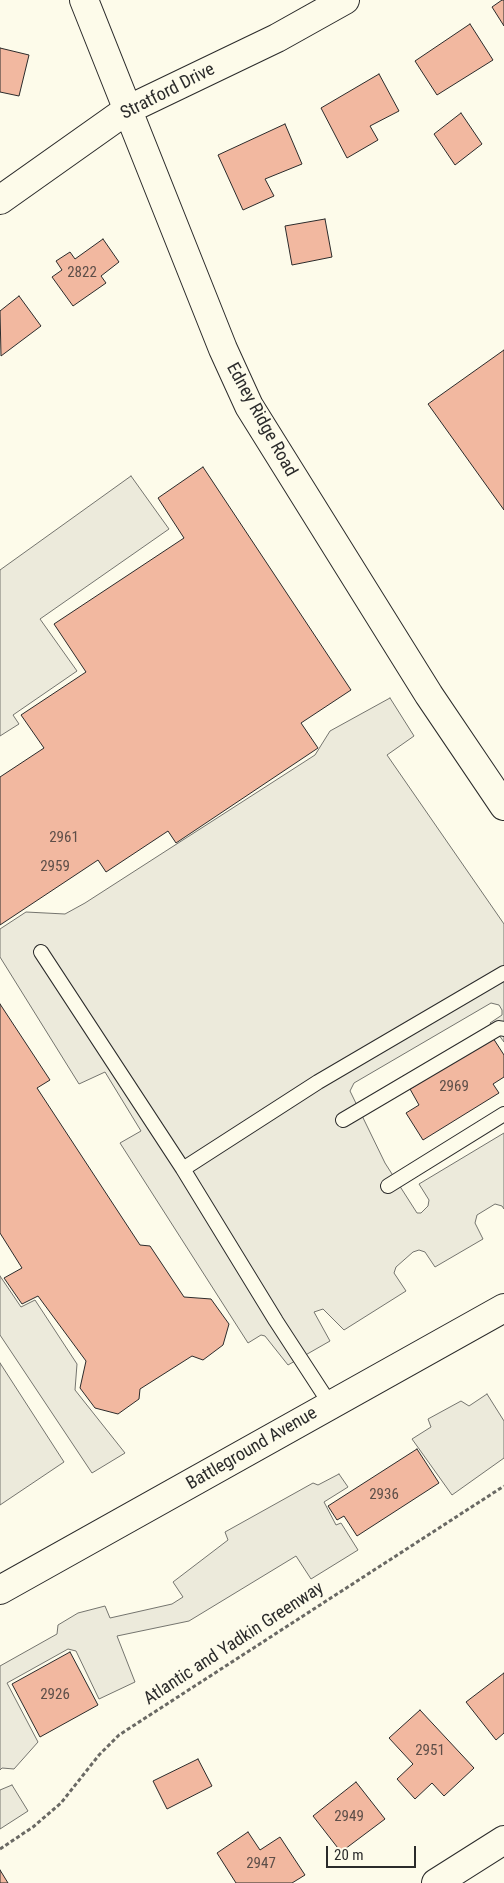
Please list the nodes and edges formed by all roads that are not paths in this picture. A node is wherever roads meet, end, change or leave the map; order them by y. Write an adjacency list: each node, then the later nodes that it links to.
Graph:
1 (84, 0): 3 (street, Edney Ridge Road)
2 (344, 0): 3 (street, Stratford Drive)
3 (127, 110): 4 (street, Stratford Drive); 5 (street, Edney Ridge Road)
4 (0, 200)
5 (504, 806)
6 (40, 952): 11 (lane)
7 (504, 973): 11 (lane)
8 (504, 1029): 10 (lane)
9 (504, 1114): 12 (lane)
10 (344, 1120)
11 (183, 1169): 14 (lane)
12 (388, 1186)
13 (504, 1308): 14 (street, Battleground Avenue)
14 (330, 1404): 15 (street, Battleground Avenue)
15 (0, 1590)
16 (504, 1840): 17 (street)
17 (436, 1883)

